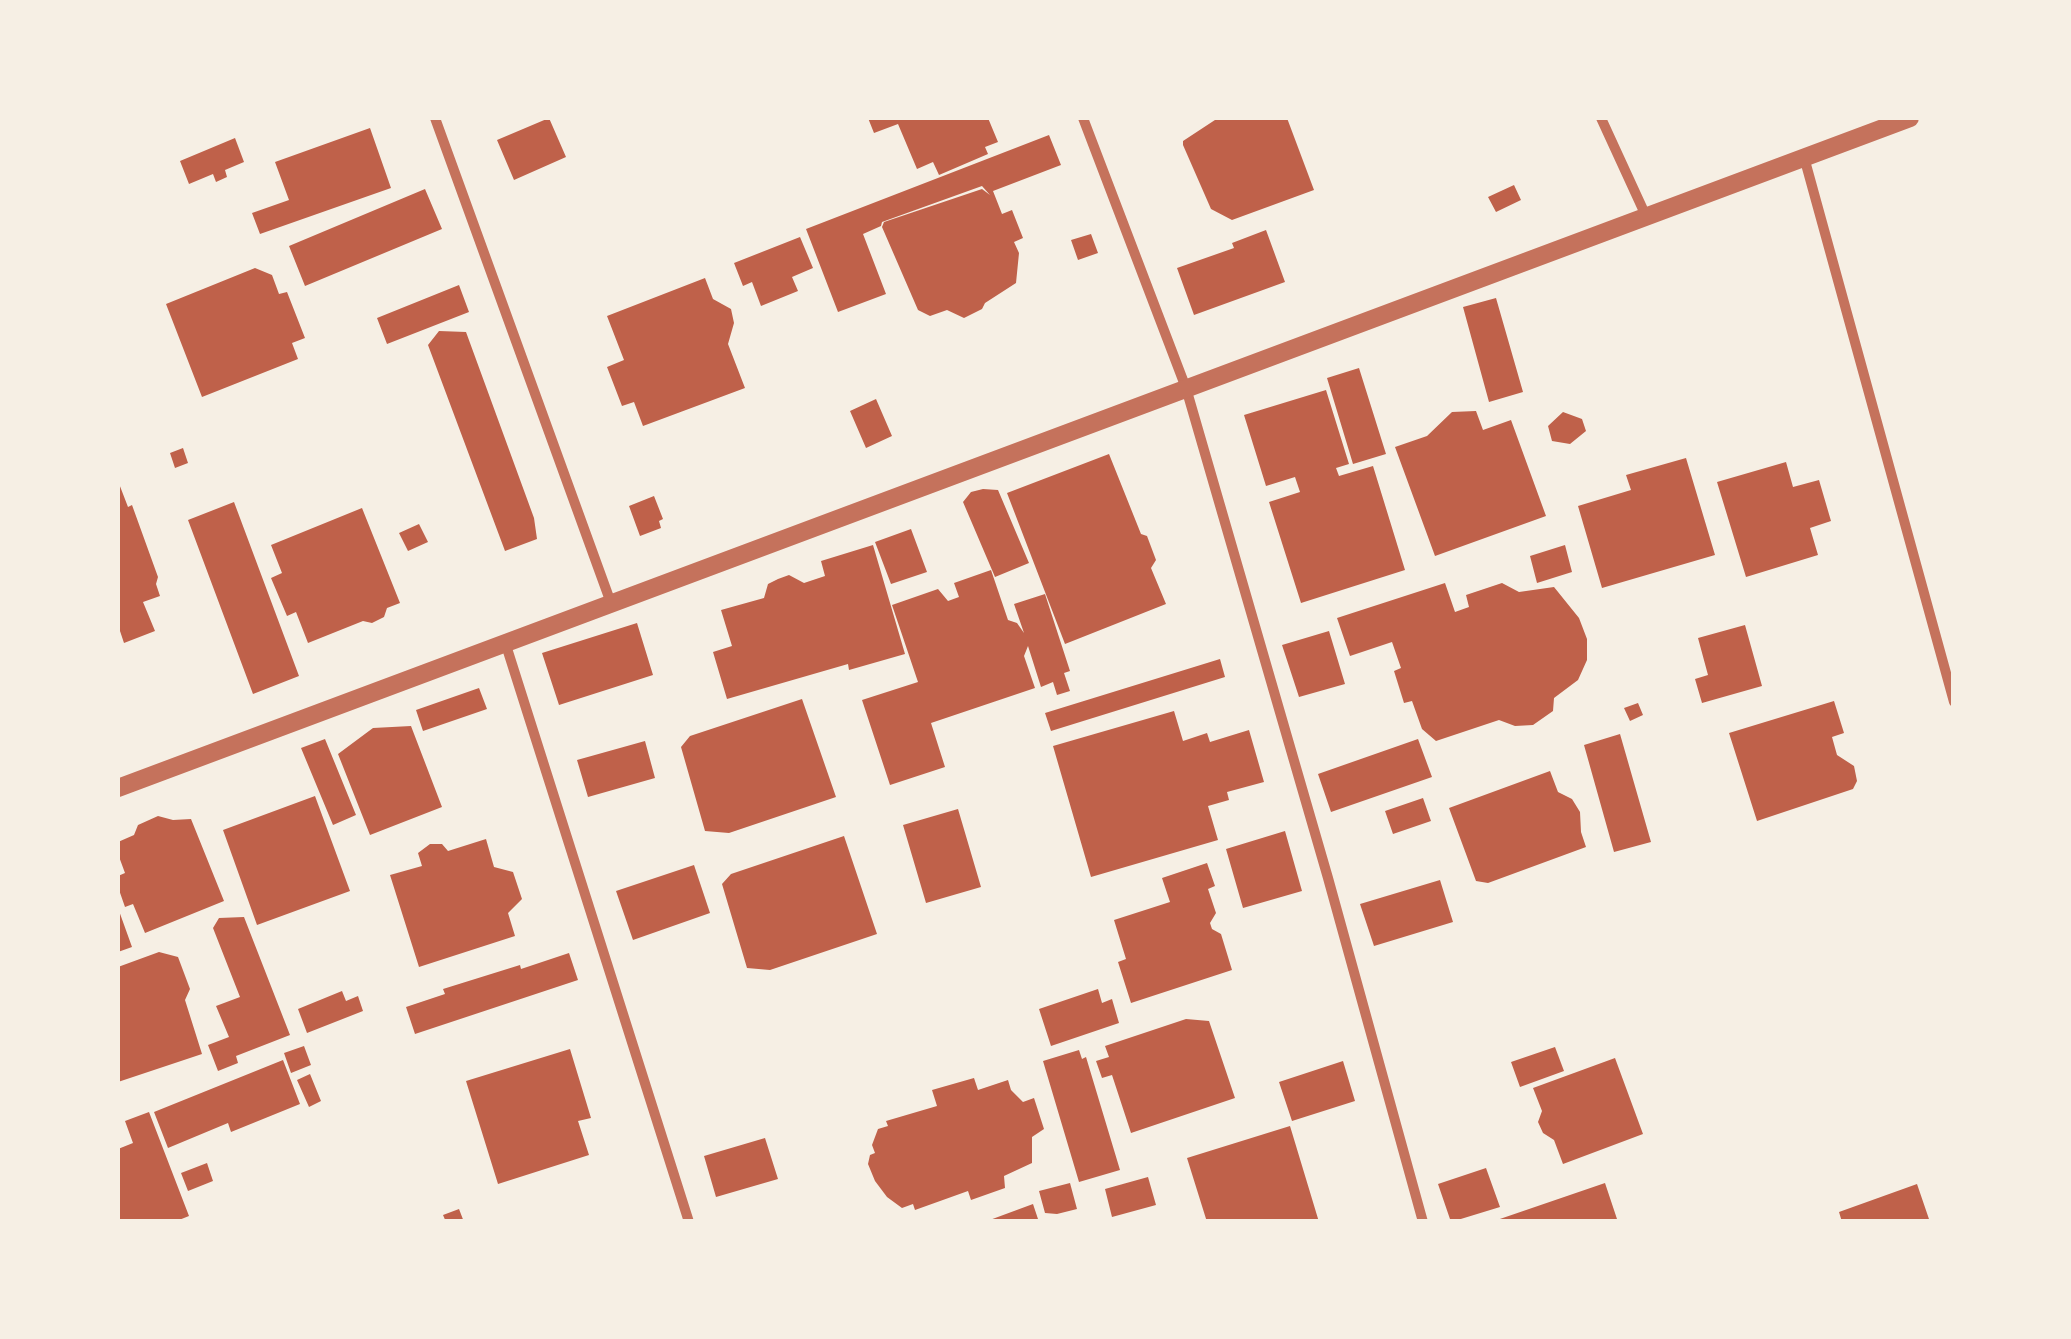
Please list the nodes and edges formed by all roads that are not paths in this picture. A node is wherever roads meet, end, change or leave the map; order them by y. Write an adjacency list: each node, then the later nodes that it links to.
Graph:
1 (434, 118): 8 (street)
2 (1083, 118): 7 (street)
3 (1602, 118): 6 (street)
4 (1910, 118): 5 (street)
5 (1804, 157): 6 (street); 10 (street)
6 (1646, 216): 7 (street)
7 (1186, 388): 8 (street); 13 (street)
8 (611, 603): 9 (street)
9 (505, 642): 11 (street); 12 (street)
10 (1954, 702)
11 (118, 788)
12 (688, 1222)
13 (1423, 1222)

